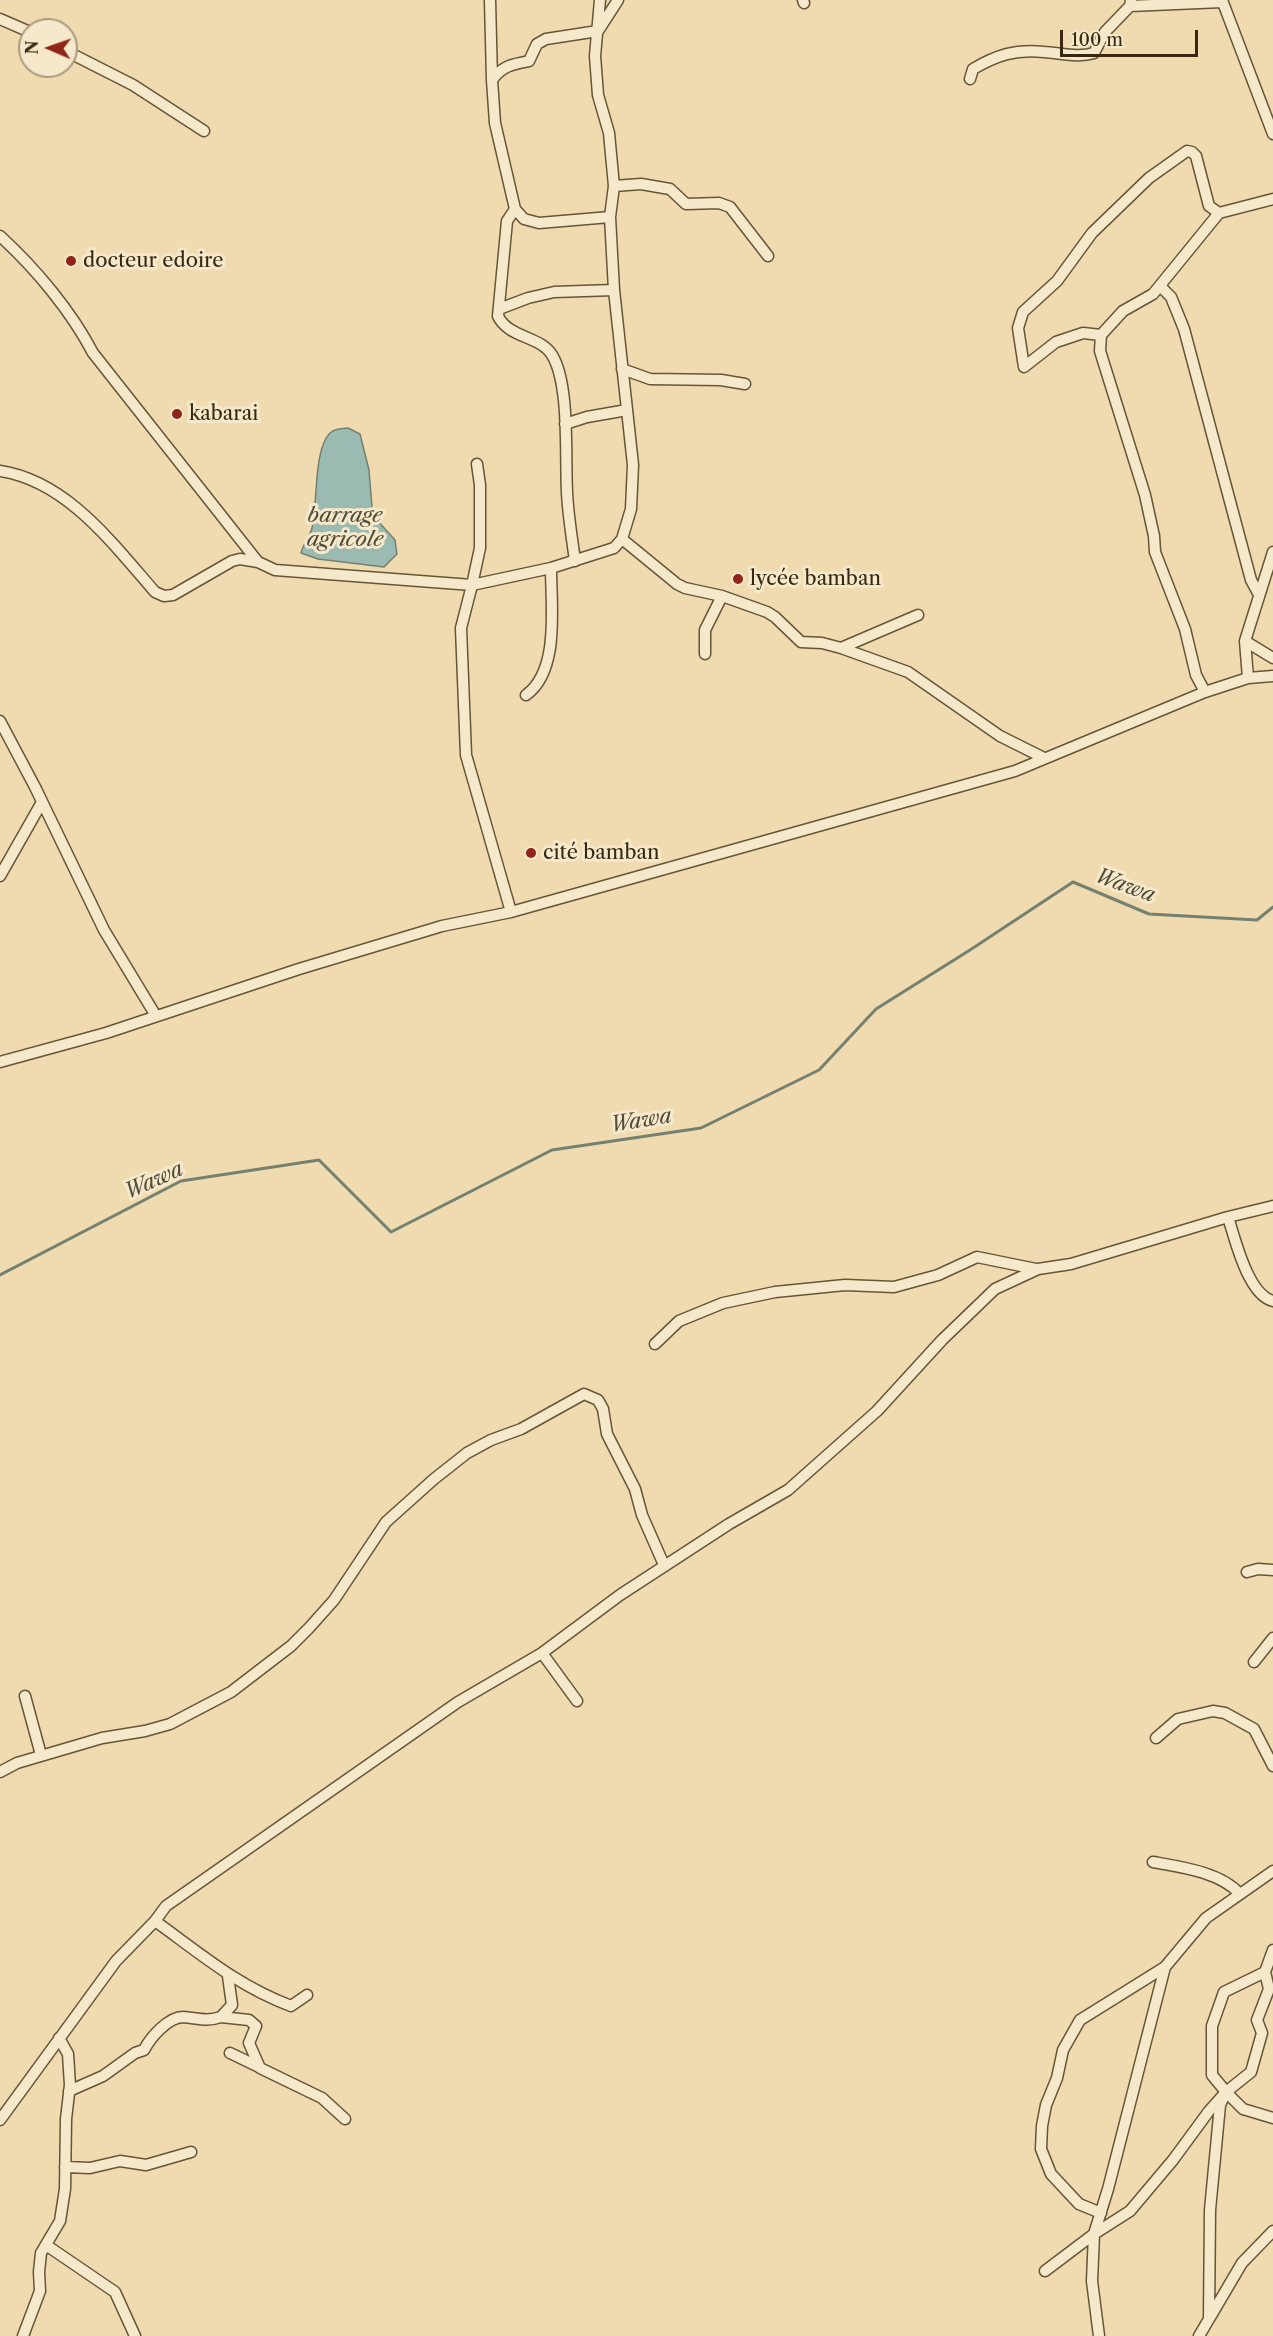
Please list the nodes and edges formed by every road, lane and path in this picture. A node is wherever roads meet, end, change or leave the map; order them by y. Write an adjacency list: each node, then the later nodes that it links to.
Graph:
1 (490, 0): 10 (street)
2 (1222, 1): 4 (street); 12 (street)
3 (608, 3): 7 (street)
4 (1130, 3): 9 (street)
5 (0, 19): 6 (street)
6 (18, 27)
7 (598, 31): 10 (street); 13 (street)
8 (78, 57): 11 (street)
9 (970, 79)
10 (492, 80): 15 (street)
11 (204, 131)
12 (1273, 134)
13 (614, 186): 17 (street); 19 (street)
14 (1273, 198): 16 (street)
15 (515, 209): 17 (street); 22 (street)
16 (1219, 213): 20 (street); 23 (street)
17 (610, 217): 21 (street)
18 (0, 236): 33 (street)
19 (768, 256)
20 (1160, 286): 23 (street); 36 (street)
21 (614, 290): 22 (street); 24 (street)
22 (499, 309): 27 (street)
23 (1101, 335): 45 (street)
24 (622, 369): 25 (street); 26 (street)
25 (745, 384)
26 (627, 410): 27 (street); 30 (street)
27 (565, 424): 32 (street)
28 (477, 464): 35 (street)
29 (0, 471): 33 (street)
30 (622, 539): 32 (street); 37 (street)
31 (1273, 552): 36 (street)
32 (575, 561): 34 (street)
33 (258, 562): 35 (street)
34 (551, 568): 35 (street); 46 (street)
35 (472, 585): 51 (street)
36 (1258, 593): 39 (street)
37 (722, 596): 40 (street); 41 (street)
38 (918, 615): 40 (street)
39 (1245, 641): 42 (street); 44 (street)
40 (841, 648): 48 (street)
41 (705, 654)
42 (1273, 658)
43 (1273, 676): 44 (street)
44 (1248, 678): 45 (street)
45 (1205, 692): 48 (street)
46 (526, 695)
47 (0, 721): 49 (street)
48 (1044, 759): 51 (street)
49 (42, 802): 50 (street); 52 (street)
50 (0, 876)
51 (511, 912): 52 (street)
52 (156, 1016): 53 (street)
53 (0, 1062)
54 (1273, 1206): 55 (street)
55 (1228, 1217): 56 (street); 57 (street)
56 (1038, 1269): 58 (street); 59 (street)
57 (1273, 1301)
58 (655, 1344)
59 (664, 1565): 63 (street); 68 (street)
60 (1273, 1570): 61 (street)
61 (1247, 1572)
62 (1273, 1638): 64 (street)
63 (542, 1653): 66 (street); 74 (street)
64 (1254, 1662)
65 (25, 1696): 68 (street)
66 (577, 1701)
67 (1156, 1738): 69 (street)
68 (41, 1755): 70 (street)
69 (1273, 1766)
70 (0, 1772)
71 (1153, 1862): 73 (street)
72 (1273, 1873): 73 (street)
73 (1240, 1894): 76 (street)
74 (155, 1921): 78 (street); 81 (street)
75 (1273, 1950): 77 (street)
76 (1165, 1967): 91 (street); 91 (street)
77 (1264, 1972): 85 (street); 85 (street)
78 (228, 1976): 79 (street); 80 (street)
79 (307, 1995)
80 (221, 2017): 83 (street); 84 (street)
81 (59, 2038): 84 (street); 88 (street)
82 (230, 2053): 83 (street)
83 (260, 2068): 87 (street)
84 (69, 2091): 90 (street)
85 (1226, 2092): 86 (street); 93 (street); 96 (street)
86 (1273, 2118)
87 (345, 2119)
88 (0, 2120)
89 (190, 2152): 90 (street)
90 (65, 2168): 94 (street)
91 (1101, 2213): 93 (street)
92 (1273, 2230): 96 (street)
93 (1094, 2234): 95 (street); 99 (street)
94 (45, 2245): 97 (street); 98 (street)
95 (1045, 2271)
96 (1209, 2318): 100 (street)
97 (22, 2336)
98 (135, 2336)
99 (1099, 2336)
100 (1199, 2336)

